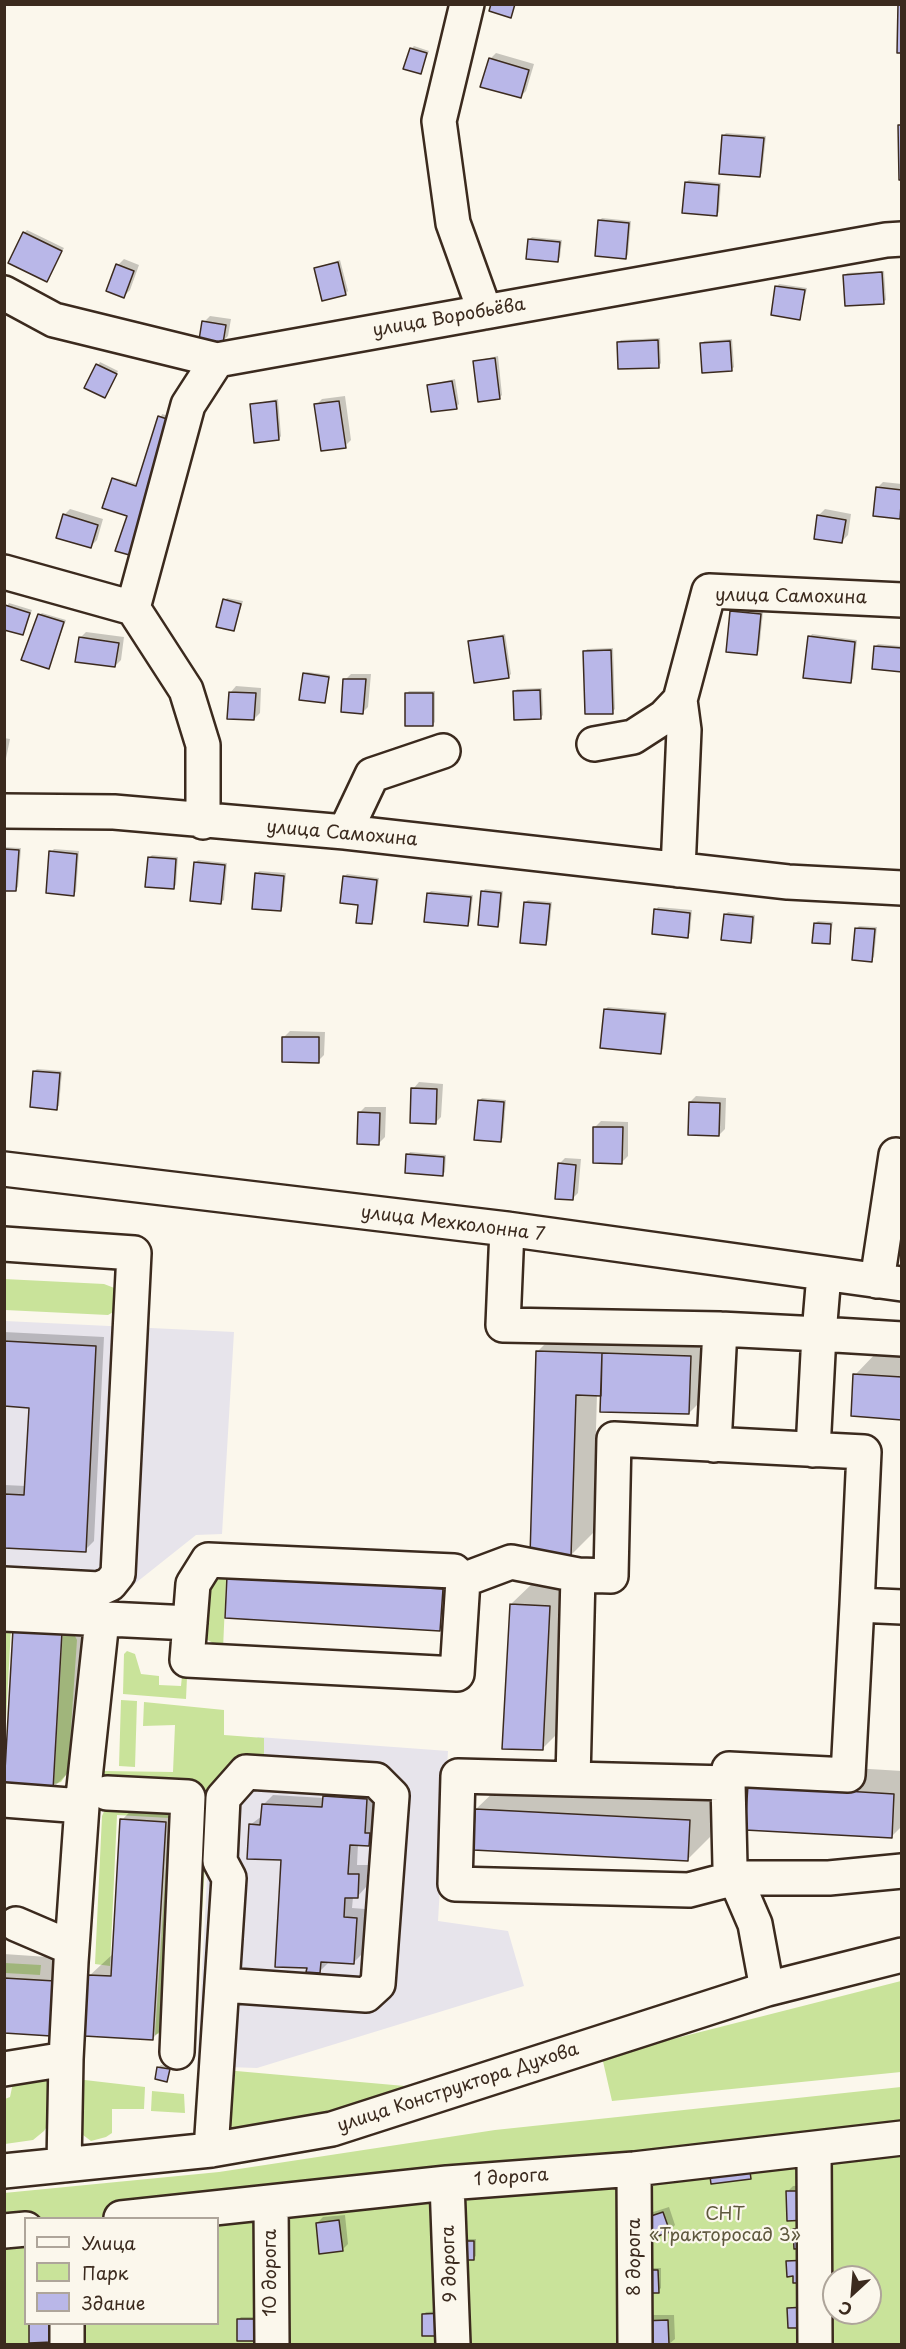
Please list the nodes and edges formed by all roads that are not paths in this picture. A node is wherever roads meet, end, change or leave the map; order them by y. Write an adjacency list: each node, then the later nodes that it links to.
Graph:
1 (467, 4): 4 (street)
2 (902, 239): 4 (street, улица Воробьёва)
3 (4, 293): 5 (street, улица Воробьёва)
4 (486, 312): 5 (street, улица Воробьёва)
5 (217, 360): 8 (street)
6 (4, 572): 8 (street)
7 (902, 600): 9 (street, улица Самохина)
8 (133, 608): 13 (street)
9 (680, 700): 10 (street); 15 (street, улица Самохина)
10 (594, 744)
11 (443, 751): 14 (street)
12 (4, 811): 13 (street, улица Самохина)
13 (203, 822): 14 (street, улица Самохина)
14 (345, 832): 15 (street, улица Самохина)
15 (678, 870): 16 (street, улица Самохина)
16 (902, 888)
17 (896, 1155): 22 (street)
18 (4, 1169): 19 (street, улица Мехколонна 7)
19 (507, 1229): 21 (street, улица Мехколонна 7); 23 (street)
20 (4, 1244): 30 (street)
21 (824, 1274): 22 (street, улица Мехколонна 7); 24 (street)
22 (889, 1282)
23 (720, 1329): 24 (street); 26 (street)
24 (819, 1334): 25 (street); 27 (street)
25 (902, 1339)
26 (714, 1444): 27 (street); 28 (street)
27 (813, 1450): 31 (street)
28 (578, 1575): 29 (street); 36 (street)
29 (464, 1580): 35 (street); 35 (street)
30 (4, 1584)
31 (857, 1605): 32 (street); 37 (street)
32 (902, 1607)
33 (4, 1614): 34 (street)
34 (102, 1620): 35 (street); 41 (street)
35 (190, 1623)
36 (573, 1779): 37 (street); 43 (street)
37 (728, 1783): 43 (street)
38 (188, 1797): 39 (street); 41 (street); 49 (street)
39 (223, 1798): 47 (street); 47 (street)
40 (4, 1800): 41 (street)
41 (95, 1800): 45 (street)
42 (902, 1871): 43 (street)
43 (735, 1878): 48 (street)
44 (16, 1924): 45 (street)
45 (72, 1948): 50 (street)
46 (902, 1955): 48 (street, улица Конструктора Духова)
47 (222, 1984): 54 (street)
48 (767, 1989): 54 (street, улица Конструктора Духова)
49 (177, 2052)
50 (66, 2059): 51 (street); 55 (street)
51 (4, 2069)
52 (902, 2138): 53 (street, 1 дорога)
53 (814, 2149): 56 (street, 1 дорога); 68 (street)
54 (211, 2150): 55 (street, улица Конструктора Духова)
55 (64, 2164): 57 (street, улица Конструктора Духова)
56 (634, 2169): 58 (street, 1 дорога); 67 (street, 8 дорога)
57 (4, 2171)
58 (447, 2183): 59 (street, 1 дорога); 66 (street, 9 дорога)
59 (271, 2202): 60 (street, 1 дорога); 65 (street, 10 дорога)
60 (131, 2217)
61 (24, 2229): 62 (street)
62 (4, 2231)
63 (67, 2325): 64 (street)
64 (67, 2344)
65 (272, 2344)
66 (453, 2344)
67 (635, 2344)
68 (815, 2344)

